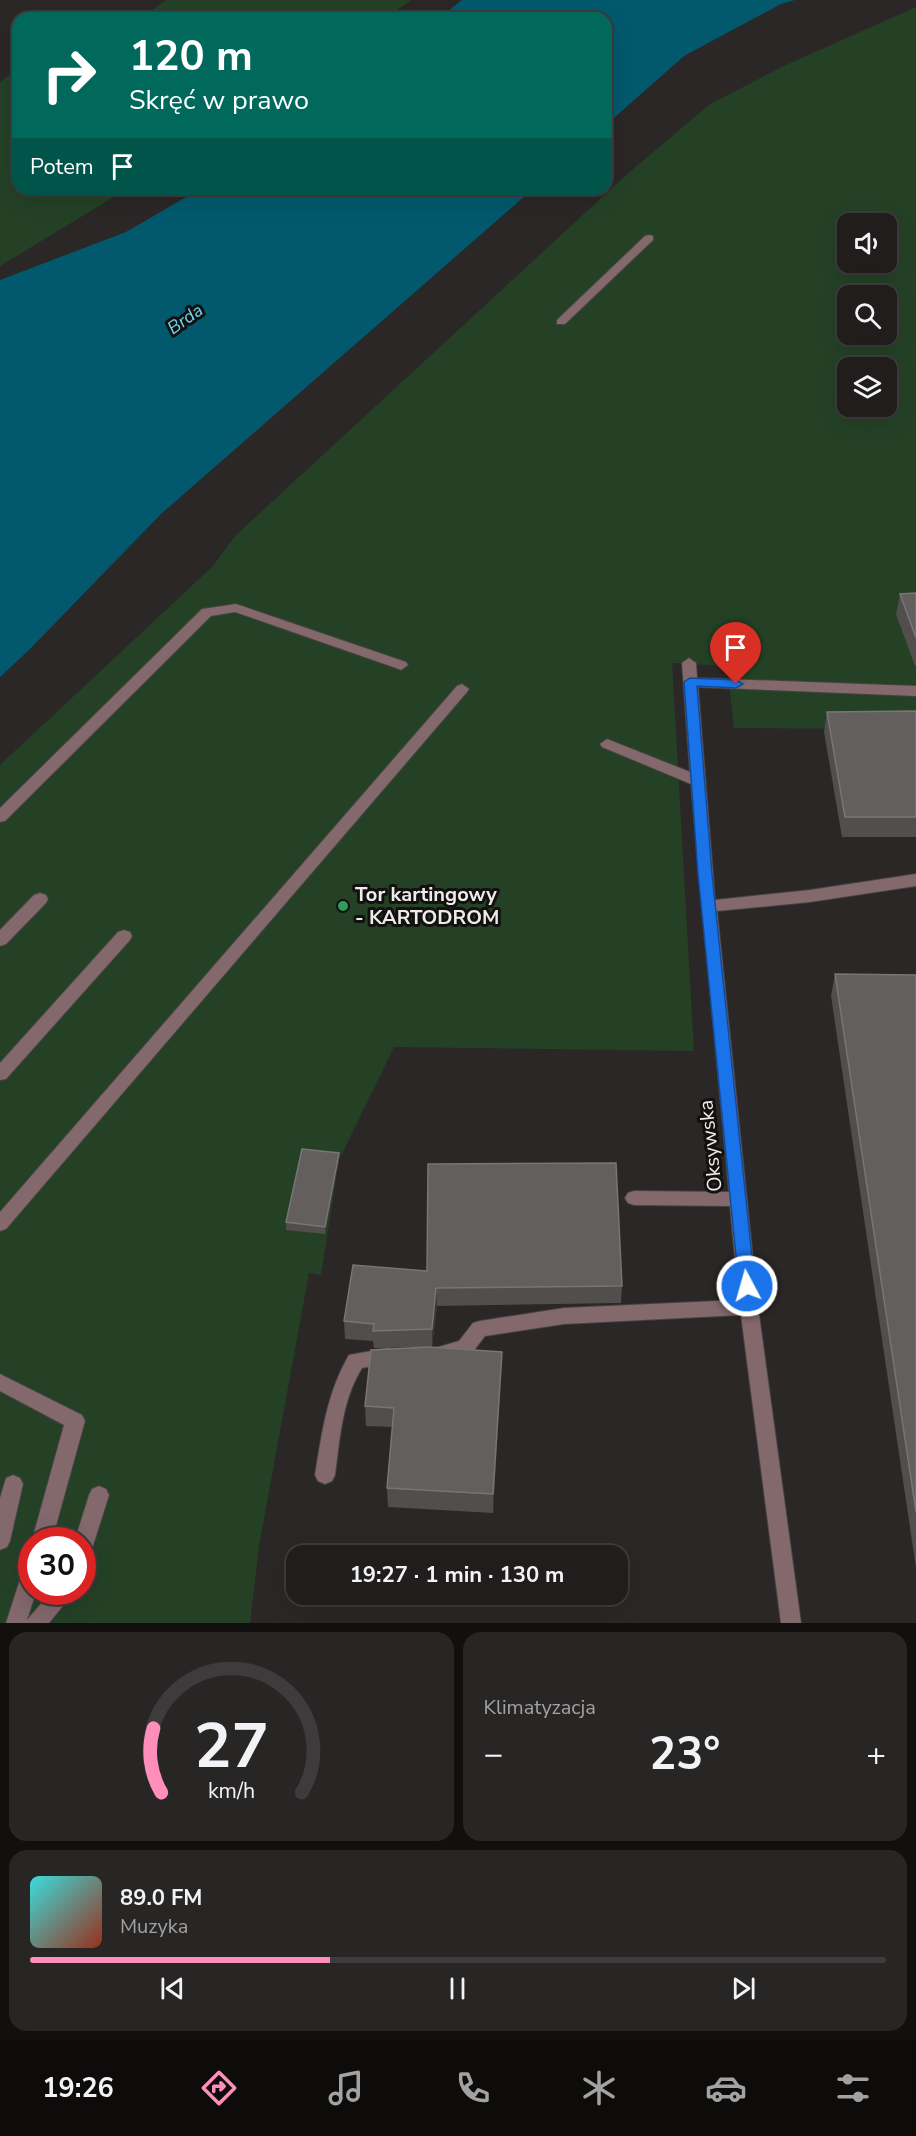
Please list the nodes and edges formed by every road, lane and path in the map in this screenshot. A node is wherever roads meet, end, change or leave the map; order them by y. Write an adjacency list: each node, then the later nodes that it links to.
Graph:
1 (649, 238): 2 (street)
2 (561, 322)
3 (689, 663): 5 (street, Oksywska)
4 (401, 665): 10 (street)
5 (690, 682): 7 (street); 9 (street, Oksywska)
6 (462, 689): 19 (street)
7 (916, 691)
8 (607, 744): 9 (street)
9 (697, 782): 13 (street, Oksywska)
10 (0, 817)
11 (916, 880): 13 (street)
12 (40, 899): 15 (street)
13 (709, 906): 18 (street, Oksywska)
14 (124, 936): 16 (street)
15 (0, 940)
16 (0, 1074)
17 (634, 1198): 18 (street)
18 (738, 1199): 20 (street, Oksywska)
19 (0, 1224)
20 (749, 1307): 22 (street); 32 (street, Oksywska)
21 (0, 1382): 25 (street)
22 (325, 1475)
23 (13, 1484): 27 (street)
24 (99, 1495): 26 (street)
25 (46, 1527)
26 (89, 1527)
27 (0, 1541)
28 (22, 1605): 30 (street)
29 (52, 1605): 31 (street)
30 (16, 1623)
31 (36, 1623)
32 (791, 1623)

